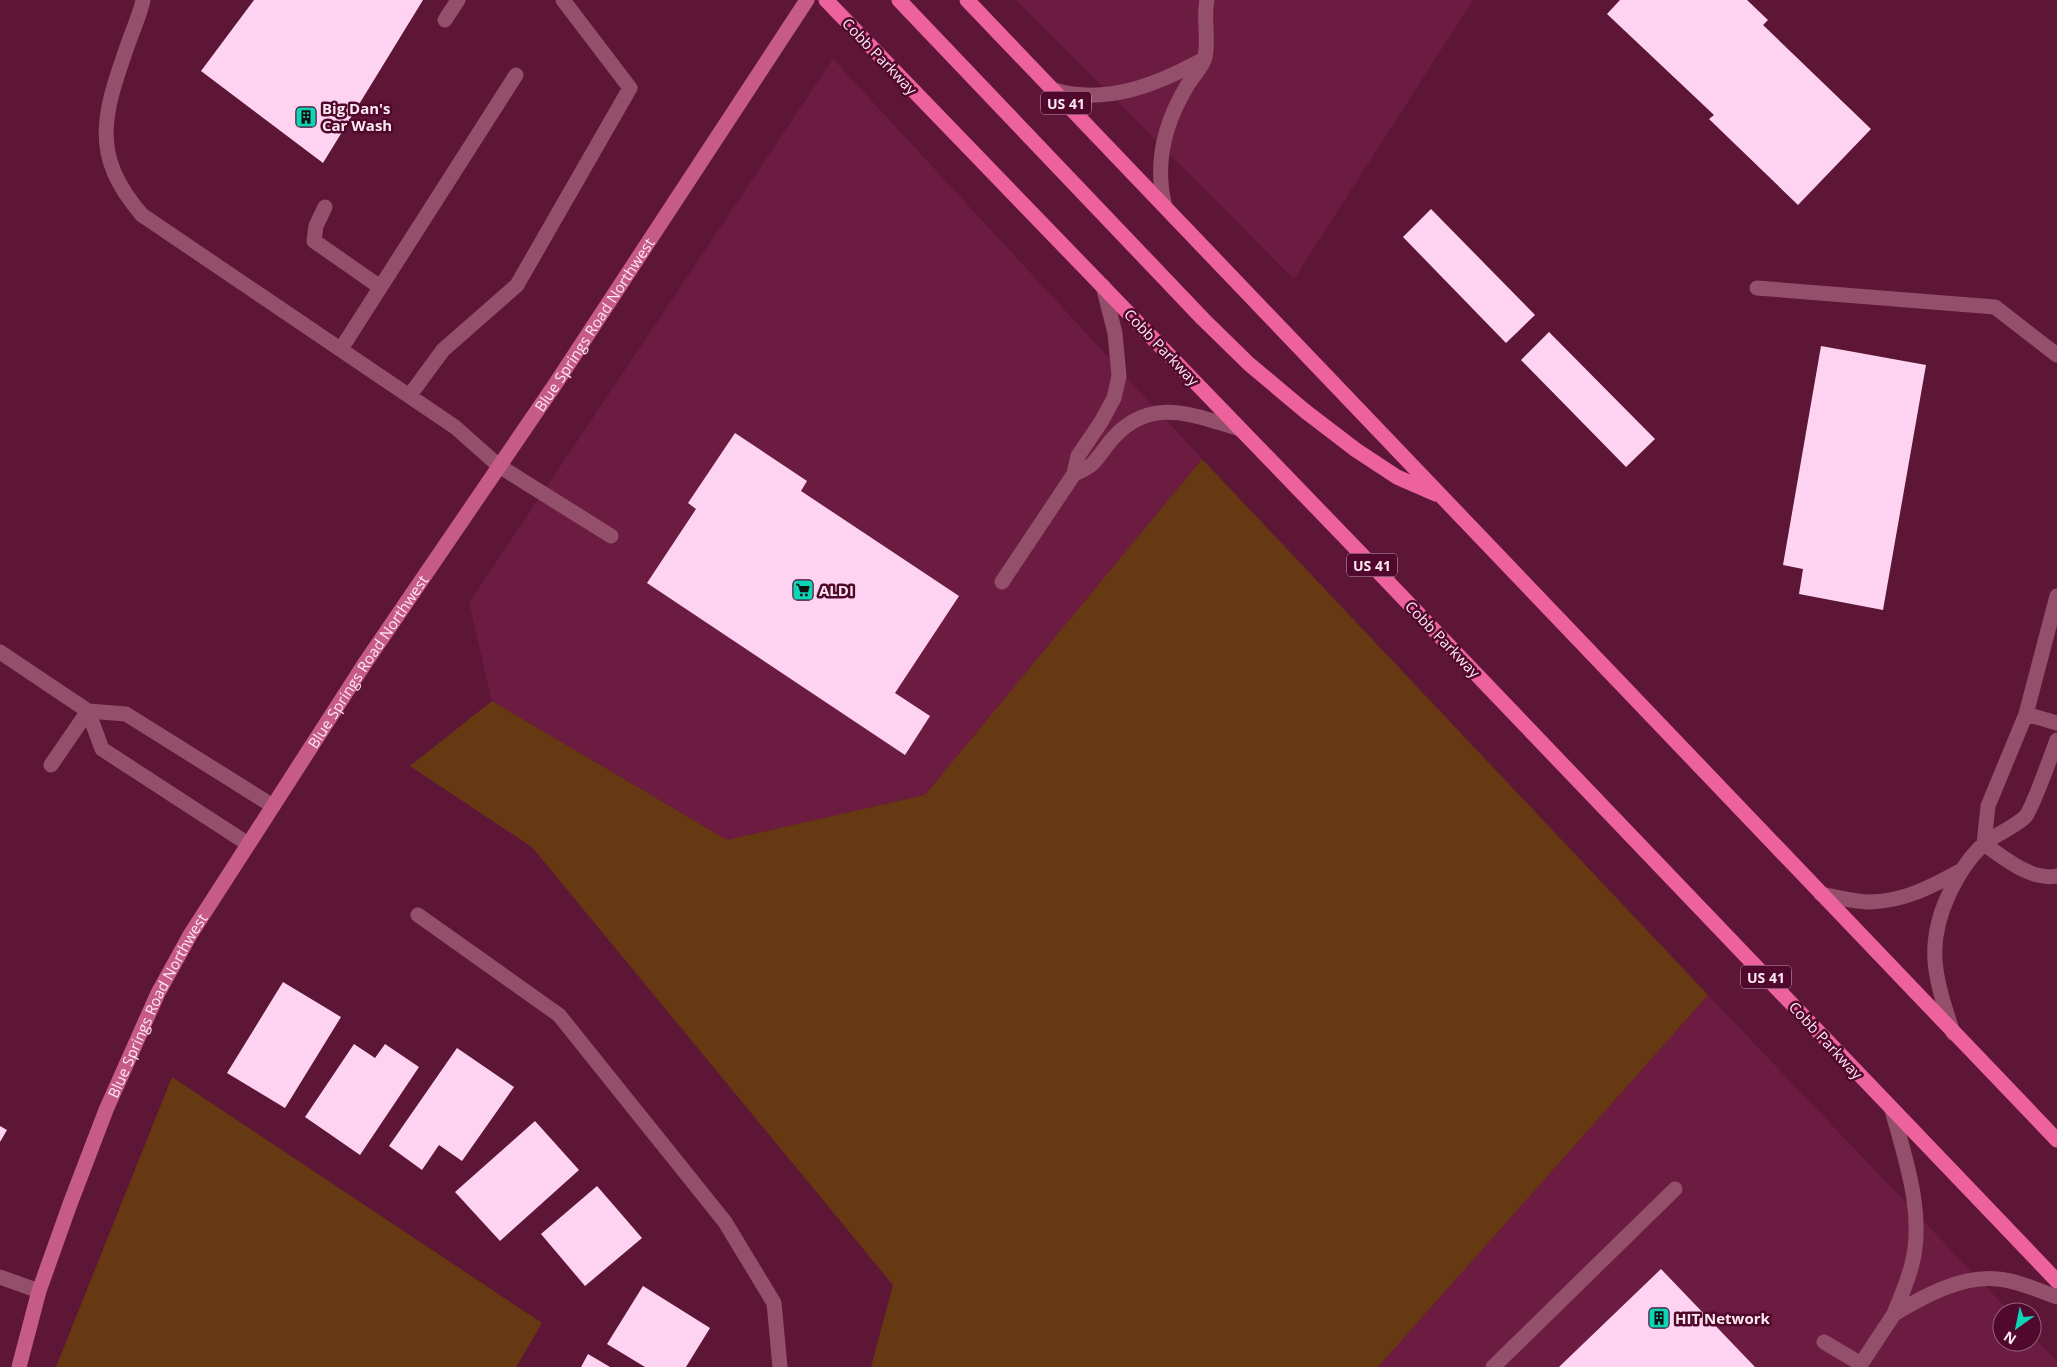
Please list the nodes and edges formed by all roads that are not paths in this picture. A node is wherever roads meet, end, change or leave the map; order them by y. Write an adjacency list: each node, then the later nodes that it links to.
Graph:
1 (143, 0): 18 (street)
2 (458, 0): 9 (street)
3 (563, 0): 20 (street)
4 (806, 0): 22 (street, Blue Springs Road Northwest)
5 (826, 0): 15 (main road, Cobb Parkway / US 41)
6 (899, 0): 24 (main road)
7 (967, 0): 12 (main road, US 41)
8 (1207, 0): 10 (street)
9 (445, 20)
10 (1205, 58): 12 (street); 14 (street)
11 (516, 75): 16 (street)
12 (1054, 90): 14 (main road, US 41)
13 (325, 207): 16 (street)
14 (1165, 207): 24 (main road, US 41)
15 (1103, 286): 21 (main road, Cobb Parkway / US 41); 23 (street)
16 (380, 287): 18 (street)
17 (1757, 288): 19 (street)
18 (341, 349): 20 (street)
19 (2057, 354)
20 (410, 395): 22 (street)
21 (1240, 429): 23 (street); 42 (main road, Cobb Parkway / US 41)
22 (500, 466): 25 (street); 34 (street, Blue Springs Road Northwest)
23 (1074, 474): 26 (street)
24 (1444, 498): 39 (main road, US 41)
25 (611, 536)
26 (1002, 582)
27 (2057, 596): 30 (street)
28 (0, 652): 29 (street)
29 (88, 711): 33 (street); 34 (street); 35 (street)
30 (2026, 714): 31 (street); 36 (street)
31 (2057, 723)
32 (2057, 740): 36 (street)
33 (51, 765)
34 (273, 806): 35 (street, Blue Springs Road Northwest)
35 (248, 844): 47 (street, Blue Springs Road Northwest)
36 (1984, 844): 37 (street); 38 (street)
37 (1960, 871): 39 (street); 41 (street)
38 (2057, 876)
39 (1821, 894): 41 (main road, US 41)
40 (418, 915): 53 (street)
41 (1953, 1033): 43 (main road, US 41)
42 (1892, 1110): 46 (main road, Cobb Parkway / US 41); 49 (street)
43 (2057, 1140)
44 (1676, 1189): 54 (street)
45 (0, 1278): 47 (street)
46 (2057, 1281)
47 (39, 1291): 52 (street, Blue Springs Road Northwest)
48 (2057, 1297): 49 (street)
49 (1894, 1314): 51 (street)
50 (1824, 1342): 51 (street)
51 (1860, 1366)
52 (19, 1367)
53 (780, 1367)
54 (1493, 1367)

